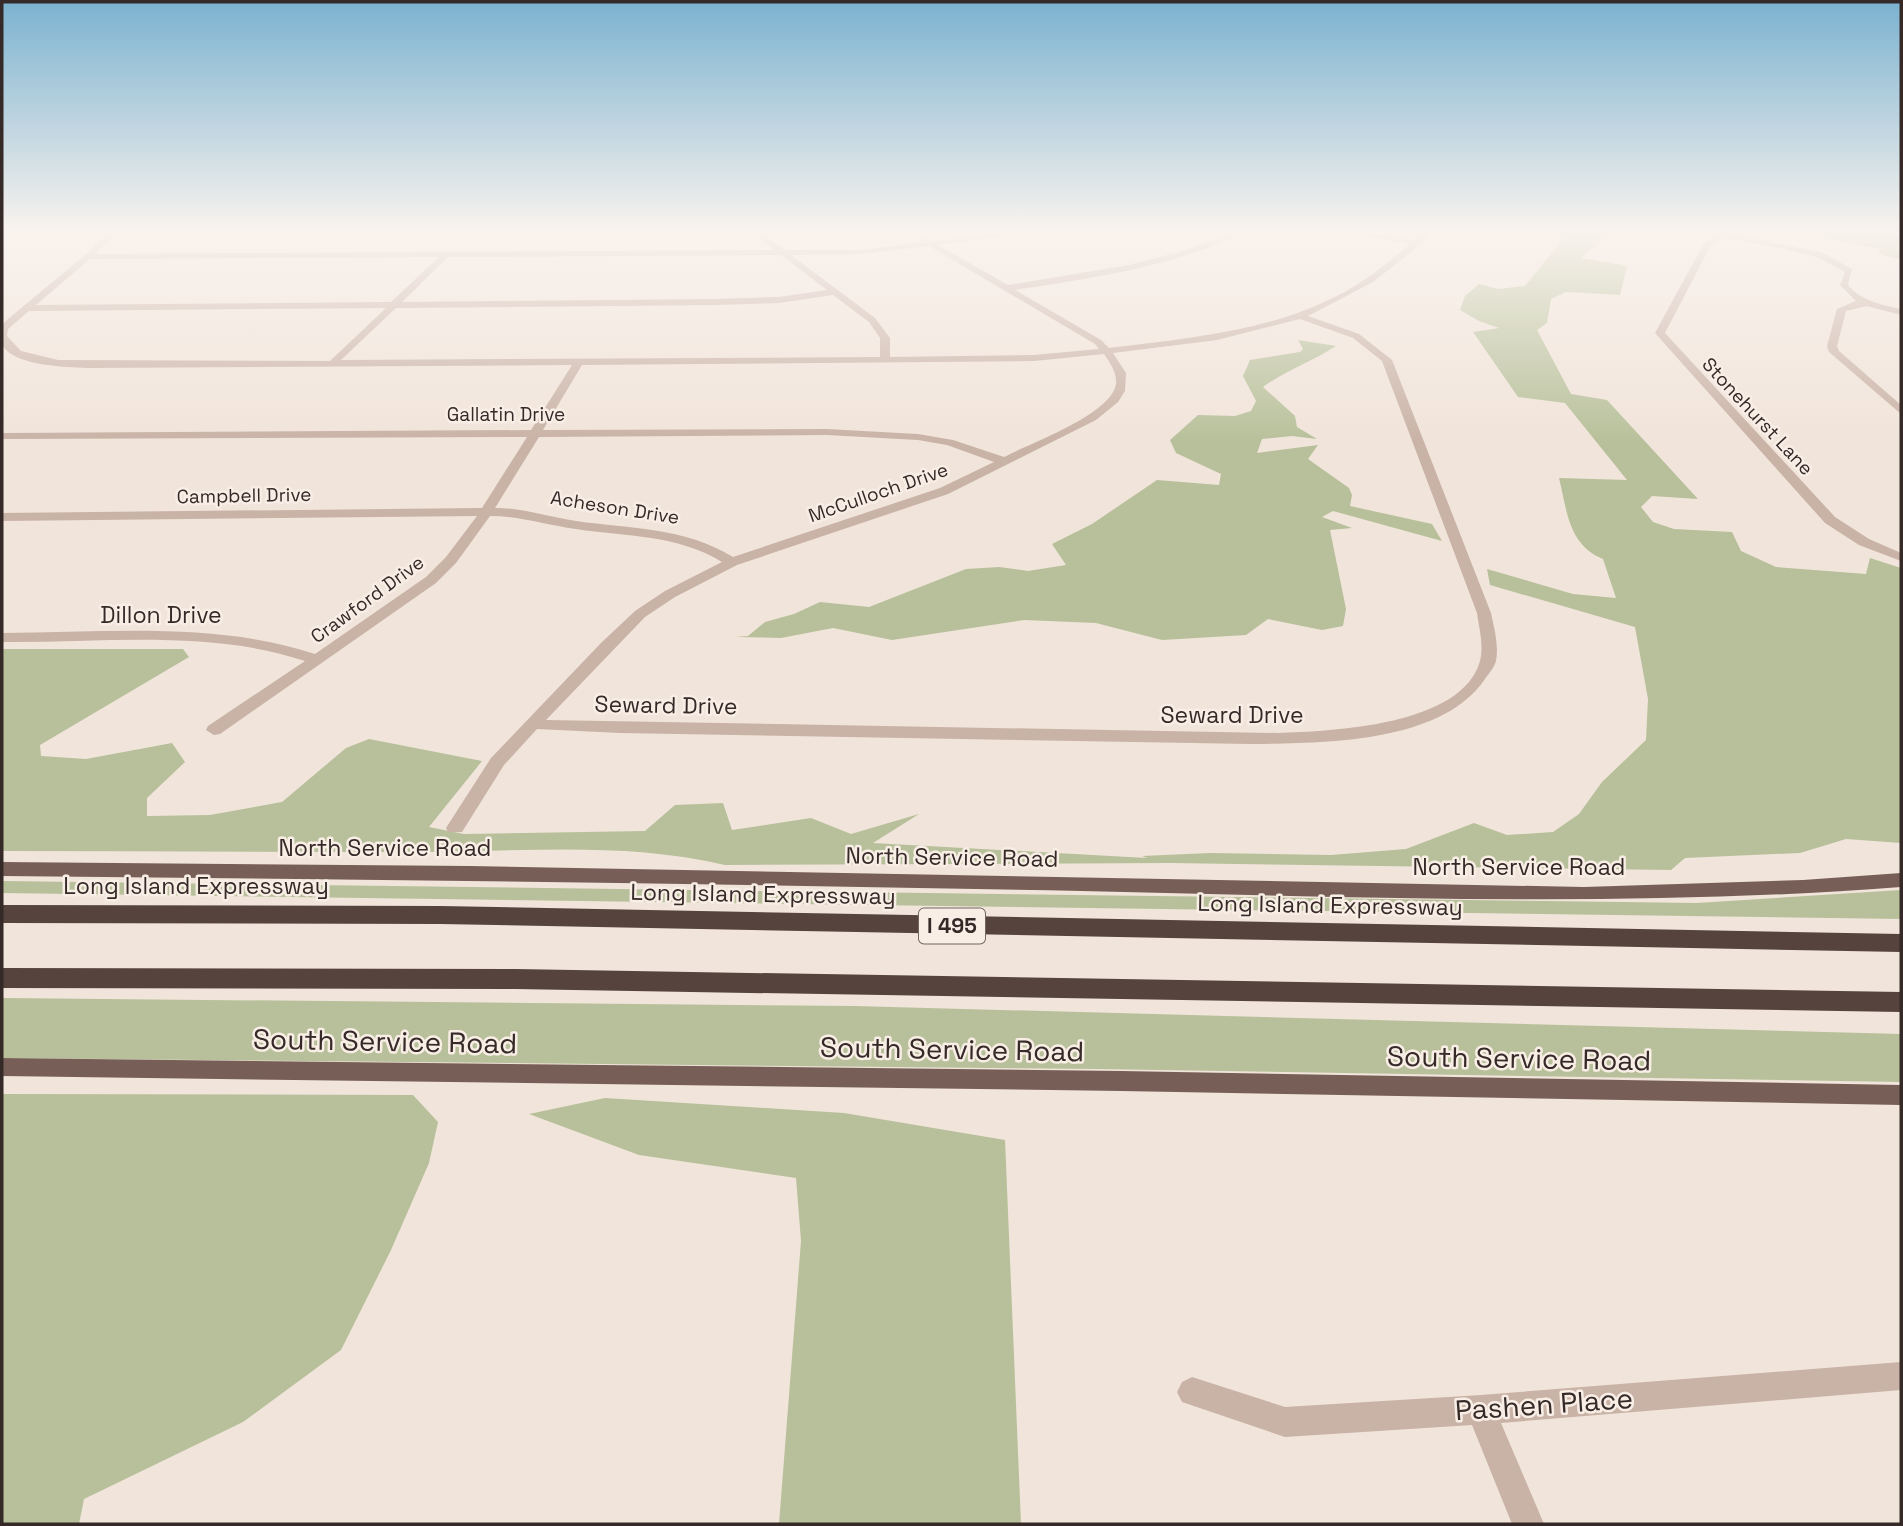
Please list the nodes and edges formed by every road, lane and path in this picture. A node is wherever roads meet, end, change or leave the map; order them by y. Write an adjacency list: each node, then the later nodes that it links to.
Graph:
1 (36, 300): 11 (street)
2 (398, 300): 10 (street)
3 (772, 300): 10 (street)
4 (846, 300): 17 (street)
5 (1029, 300): 14 (street, McCulloch Drive)
6 (1331, 300): 13 (street)
7 (1677, 300): 26 (street, Stonehurst Lane)
8 (1864, 300): 9 (street)
9 (1869, 303): 12 (street); 20 (street)
10 (394, 304): 11 (street); 19 (street)
11 (27, 308): 15 (street)
12 (1901, 312)
13 (1300, 316): 14 (street); 30 (street, Seward Drive)
14 (1107, 351): 17 (street); 23 (street, McCulloch Drive)
15 (16, 354): 16 (street); 19 (street)
16 (2, 358)
17 (885, 360): 18 (street)
18 (579, 362): 19 (street); 21 (street, Crawford Drive)
19 (333, 363)
20 (1901, 411)
21 (534, 432): 22 (street, Gallatin Drive); 23 (street, Gallatin Drive); 24 (street, Crawford Drive)
22 (2, 436)
23 (1006, 462): 27 (street, McCulloch Drive)
24 (486, 513): 25 (street, Campbell Drive); 27 (street, Acheson Drive); 29 (street, Crawford Drive)
25 (2, 517)
26 (1901, 557)
27 (732, 562): 30 (street, McCulloch Drive)
28 (2, 638): 29 (street, Dillon Drive)
29 (316, 659): 31 (street, Crawford Drive)
30 (533, 724): 32 (street, McCulloch Drive)
31 (214, 730)
32 (455, 828)
33 (2, 869): 34 (main road, North Service Road)
34 (1901, 880)
35 (2, 915): 36 (highway, Long Island Expressway / I 495)
36 (1901, 943)
37 (2, 978): 38 (highway)
38 (1901, 1002)
39 (2, 1067): 40 (main road, South Service Road)
40 (1901, 1095)
41 (1901, 1376): 43 (street, Pashen Place)
42 (1192, 1392): 43 (street, Pashen Place)
43 (1481, 1410): 44 (street)
44 (1528, 1524)

